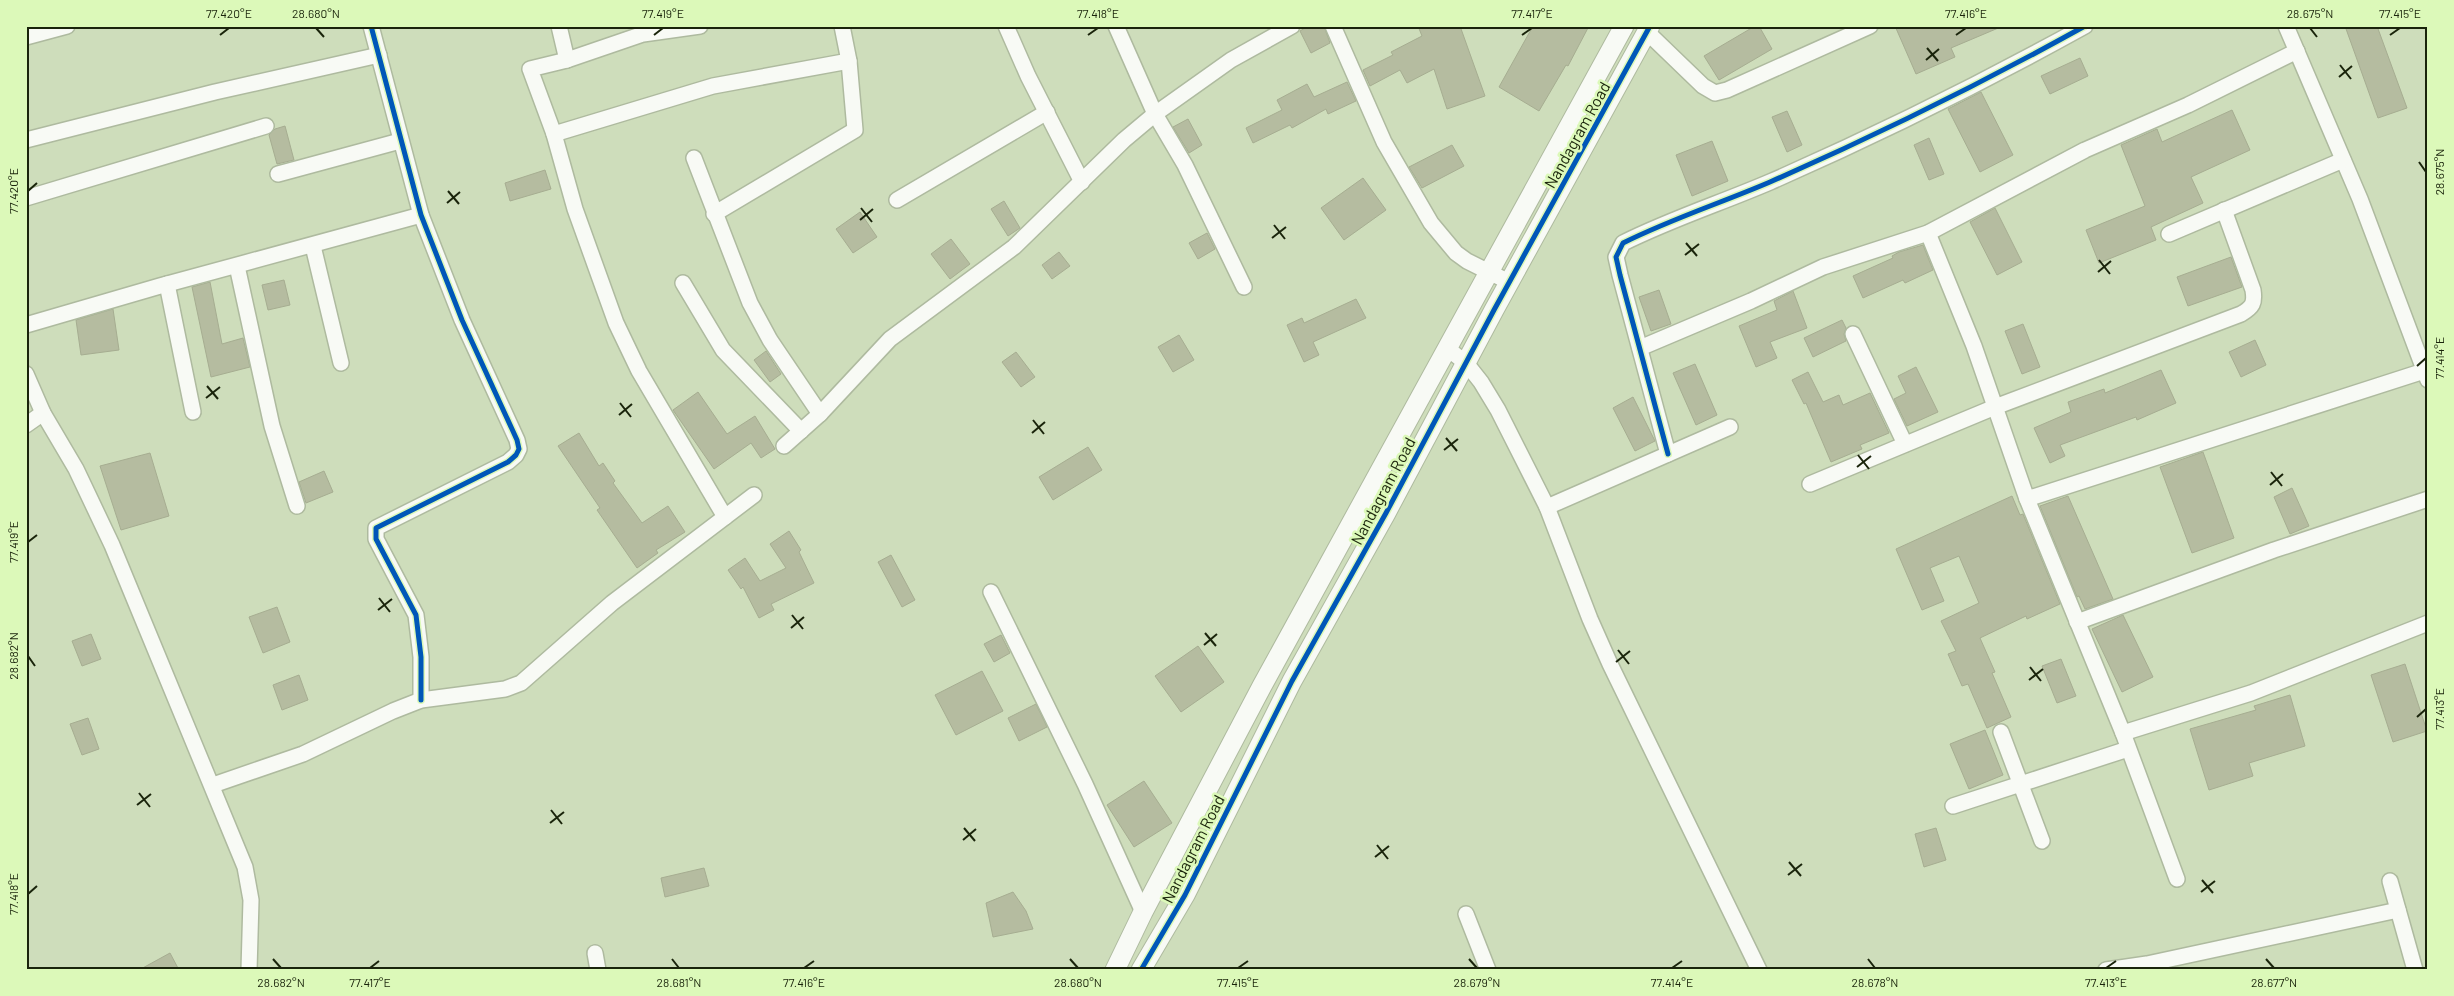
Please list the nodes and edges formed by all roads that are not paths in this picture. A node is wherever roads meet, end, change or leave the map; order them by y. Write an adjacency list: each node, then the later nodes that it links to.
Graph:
1 (67, 26): 15 (street)
2 (371, 26): 17 (street)
3 (559, 26): 18 (street)
4 (700, 26): 18 (street)
5 (842, 26): 19 (street)
6 (1006, 26): 20 (street)
7 (1116, 26): 21 (street)
8 (1292, 26): 21 (street)
9 (1333, 26): 39 (street)
10 (1624, 26): 39 (street, Nandagram Road)
11 (1870, 26): 14 (street)
12 (2085, 26): 46 (street)
13 (2286, 26): 16 (street)
14 (1648, 29): 40 (street, Nandagram Road)
15 (26, 37)
16 (2297, 51): 27 (street); 35 (street)
17 (379, 55): 24 (street); 25 (street)
18 (567, 60): 23 (street)
19 (849, 61): 23 (street); 33 (street)
20 (1047, 112): 29 (street); 31 (street)
21 (1156, 114): 29 (street); 43 (street)
22 (266, 126): 30 (street)
23 (554, 134): 68 (street)
24 (26, 140)
25 (400, 141): 28 (street); 34 (street)
26 (694, 158): 33 (street)
27 (2343, 160): 32 (street); 51 (street)
28 (278, 174)
29 (1082, 182): 55 (street)
30 (26, 198)
31 (897, 200)
32 (2224, 210): 36 (street); 52 (street)
33 (714, 214): 55 (street)
34 (421, 215): 37 (street); 72 (street)
35 (1928, 232): 46 (street); 52 (street)
36 (2169, 234)
37 (313, 246): 38 (street); 48 (street)
38 (237, 266): 42 (street); 66 (street)
39 (1488, 272): 40 (street); 47 (street, Nandagram Road)
40 (1509, 282): 49 (street, Nandagram Road)
41 (683, 283): 58 (street)
42 (167, 284): 44 (street); 53 (street)
43 (1244, 288)
44 (26, 325)
45 (1853, 334): 59 (street)
46 (1640, 348): 61 (street)
47 (1448, 349): 49 (street); 76 (street, Nandagram Road)
48 (341, 363)
49 (1466, 363): 67 (street); 79 (street, Nandagram Road)
50 (26, 374): 54 (street)
51 (2426, 376): 65 (street)
52 (1995, 407): 59 (street); 65 (street)
53 (193, 412)
54 (44, 413): 56 (street); 78 (street)
55 (820, 414): 58 (street)
56 (26, 425)
57 (1730, 427): 61 (street)
58 (801, 431): 60 (street)
59 (1906, 444): 62 (street)
60 (784, 446)
61 (1668, 454): 67 (street)
62 (1810, 484)
63 (754, 494): 68 (street)
64 (2428, 499): 70 (street)
65 (2028, 500): 70 (street)
66 (297, 506)
67 (1547, 507): 93 (street)
68 (725, 517): 72 (street)
69 (991, 592): 85 (street)
70 (2077, 622): 74 (street)
71 (2428, 623): 74 (street)
72 (421, 700): 78 (street)
73 (2001, 732): 77 (street)
74 (2123, 733): 75 (street)
75 (2128, 749): 77 (street); 82 (street)
76 (1214, 778): 79 (street); 85 (street, Nandagram Road)
77 (2022, 784): 80 (street); 81 (street)
78 (213, 785): 88 (street)
79 (1237, 791): 91 (street, Nandagram Road)
80 (1953, 806)
81 (2042, 841)
82 (2177, 879)
83 (2390, 881): 84 (street)
84 (2398, 910): 94 (street); 95 (street)
85 (1143, 912): 90 (street, Nandagram Road)
86 (1466, 914): 92 (street)
87 (596, 954): 89 (street)
88 (248, 970)
89 (598, 970)
90 (1115, 970)
91 (1141, 970)
92 (1488, 970)
93 (1759, 970)
94 (2106, 970)
95 (2415, 970)

